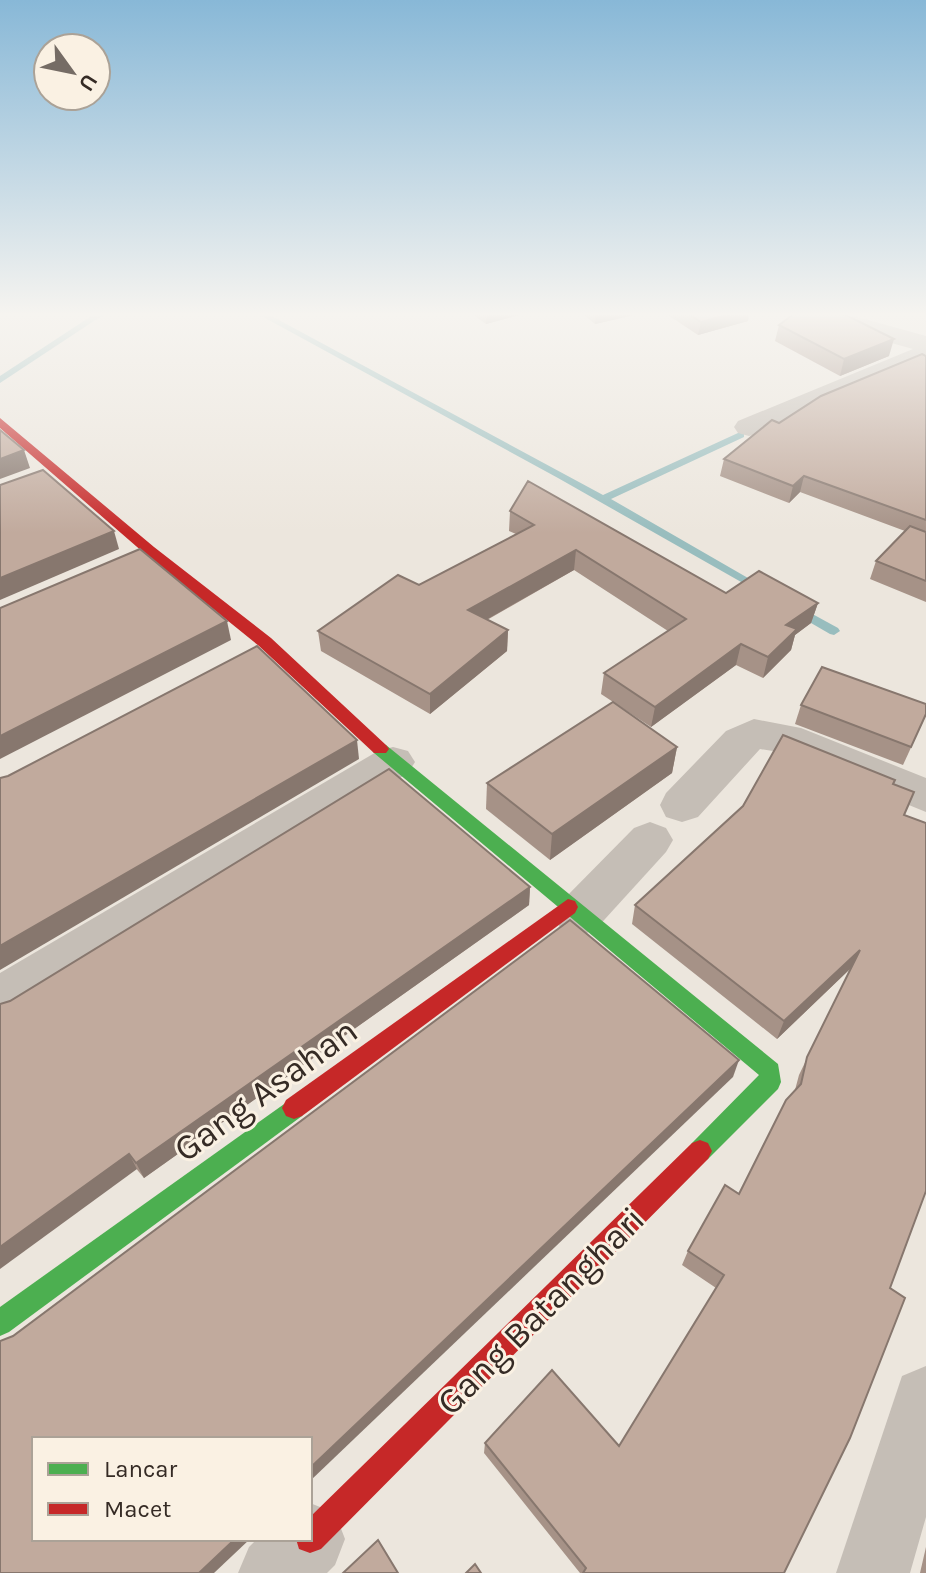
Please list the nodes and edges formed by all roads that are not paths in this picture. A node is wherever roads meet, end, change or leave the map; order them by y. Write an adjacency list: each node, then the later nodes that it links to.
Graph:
1 (846, 386): 3 (street)
2 (0, 422): 4 (street)
3 (749, 427)
4 (265, 642): 5 (street); 6 (street)
5 (223, 664)
6 (393, 762): 10 (street); 11 (street)
7 (926, 796): 8 (street)
8 (682, 805)
9 (650, 840): 10 (street)
10 (573, 911): 12 (street, Gang Asahan); 14 (street, Gang Batanghari)
11 (0, 1000)
12 (0, 1323)
13 (926, 1400): 17 (street)
14 (312, 1537)
15 (308, 1541): 16 (street, Gang Batanghari)
16 (275, 1573)
17 (873, 1573)

